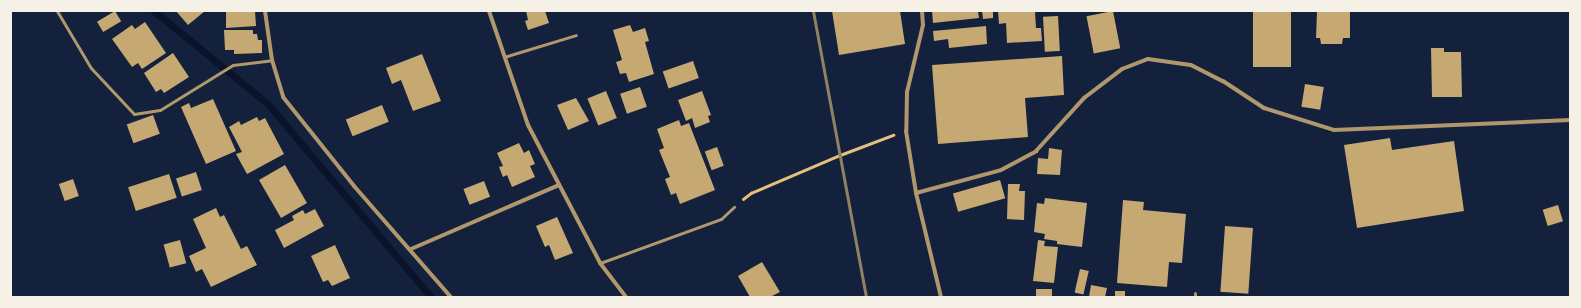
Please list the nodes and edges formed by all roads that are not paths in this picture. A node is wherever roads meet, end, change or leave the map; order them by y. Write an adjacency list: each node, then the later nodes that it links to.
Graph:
1 (57, 11): 7 (lane)
2 (265, 11): 7 (street)
3 (489, 11): 6 (street)
4 (922, 11): 10 (street)
5 (576, 35): 6 (lane)
6 (504, 57): 9 (street)
7 (272, 60): 12 (street)
8 (1570, 120): 10 (street)
9 (559, 185): 12 (street); 13 (street)
10 (916, 193): 16 (street)
11 (734, 207): 13 (lane)
12 (411, 248): 14 (street)
13 (600, 263): 15 (street)
14 (451, 297)
15 (626, 297)
16 (941, 297)

